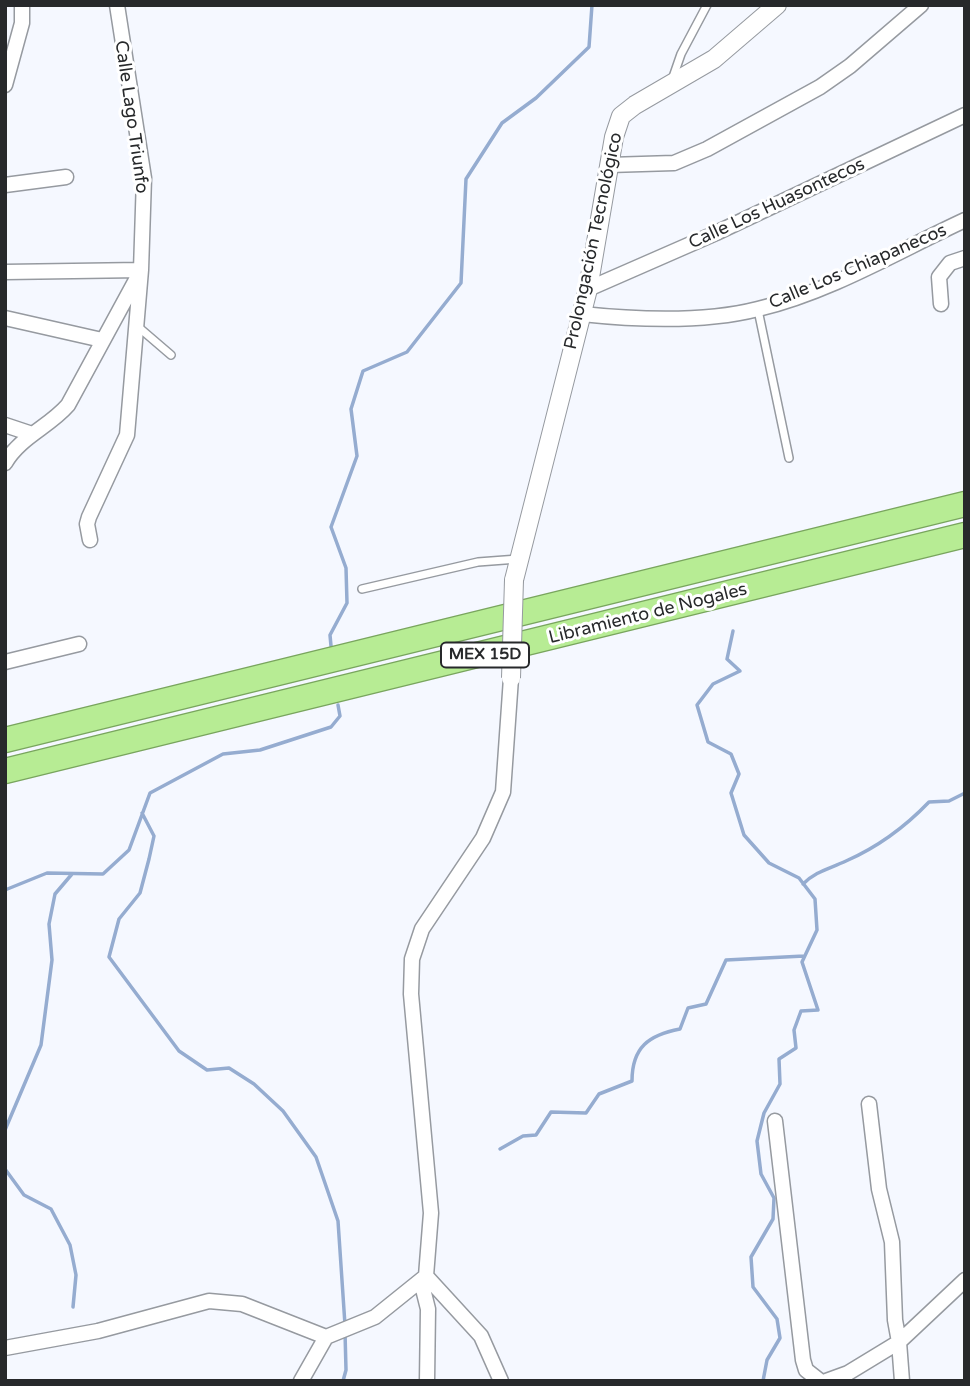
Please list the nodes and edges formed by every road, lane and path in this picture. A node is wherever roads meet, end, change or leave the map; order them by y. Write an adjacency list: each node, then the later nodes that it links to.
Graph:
1 (117, 5): 14 (street, Calle Lago Triunfo)
2 (707, 5): 6 (lane)
3 (777, 5): 6 (street, Prolongación Tecnológico)
4 (921, 5): 9 (street)
5 (23, 7): 7 (street)
6 (671, 84): 9 (street, Prolongación Tecnológico)
7 (5, 85)
8 (965, 115): 16 (street, Calle Los Huasontecos)
9 (609, 165): 16 (street, Prolongación Tecnológico)
10 (66, 177): 11 (street)
11 (5, 185)
12 (965, 220): 18 (street, Calle Los Chiapanecos)
13 (965, 258): 17 (street)
14 (141, 270): 15 (street); 21 (street, Calle Lago Triunfo); 22 (street)
15 (5, 272)
16 (588, 289): 19 (street, Prolongación Tecnológico)
17 (941, 304)
18 (758, 310): 19 (street, Calle Los Chiapanecos); 26 (lane)
19 (582, 314): 31 (street, Prolongación Tecnológico)
20 (5, 318): 22 (street)
21 (135, 324): 23 (lane); 30 (street, Calle Lago Triunfo)
22 (102, 340): 25 (street)
23 (171, 355)
24 (5, 425): 25 (street)
25 (32, 434): 27 (street)
26 (789, 457)
27 (5, 463)
28 (965, 504): 36 (highway, Libramiento de Nogales / MEX 15D)
29 (965, 535): 37 (highway, Libramiento de Nogales / MEX 15D)
30 (90, 540)
31 (518, 559): 32 (lane); 35 (street, Prolongación Tecnológico, bridge)
32 (362, 589)
33 (79, 644): 34 (street)
34 (5, 662)
35 (510, 678): 40 (street)
36 (5, 740)
37 (5, 771)
38 (869, 1104): 43 (street)
39 (775, 1121): 48 (street)
40 (424, 1279): 42 (street); 46 (street); 47 (street)
41 (965, 1280): 43 (street)
42 (326, 1336): 44 (street); 45 (street)
43 (899, 1342): 49 (street); 50 (street)
44 (5, 1348)
45 (301, 1381)
46 (427, 1381)
47 (501, 1381)
48 (820, 1381)
49 (826, 1381)
50 (902, 1381)

